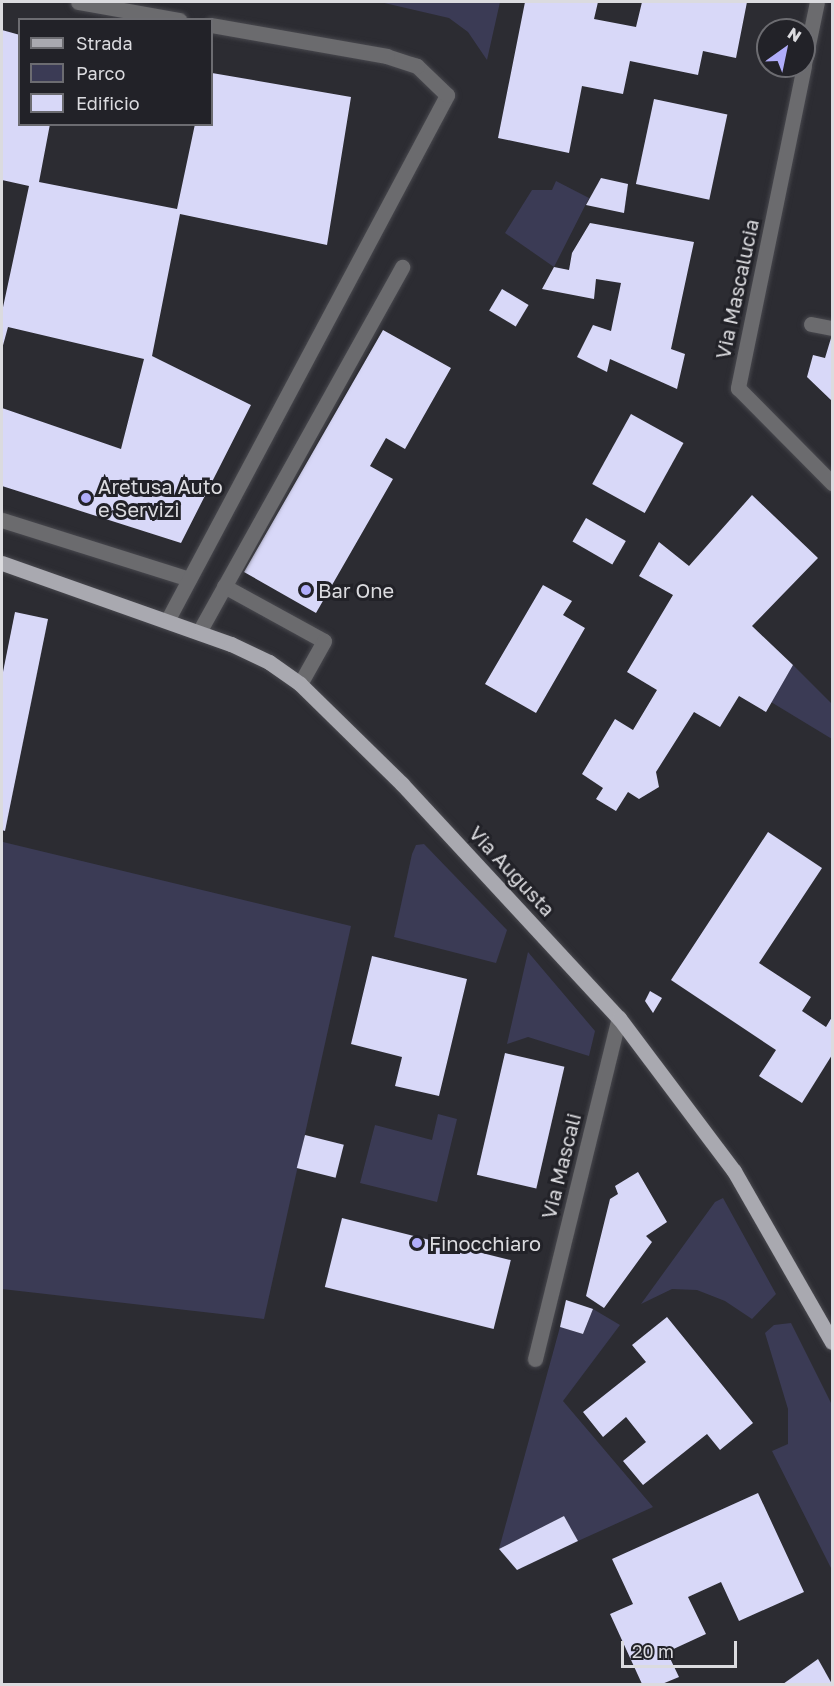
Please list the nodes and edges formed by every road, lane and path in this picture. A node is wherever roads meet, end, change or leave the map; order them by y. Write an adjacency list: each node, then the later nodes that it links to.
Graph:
1 (78, 2): 3 (street)
2 (817, 2): 4 (street, Via Mascalucia)
3 (168, 18)
4 (814, 18)
5 (213, 25): 15 (street)
6 (801, 78): 10 (street, Via Mascalucia)
7 (402, 267): 16 (street)
8 (811, 324): 9 (street)
9 (832, 328)
10 (832, 483)
11 (2, 520): 15 (street)
12 (2, 564): 14 (main road)
13 (2, 572): 14 (main road)
14 (35, 576): 17 (main road, Via Augusta)
15 (189, 579): 17 (street)
16 (224, 586): 18 (street); 19 (street)
17 (167, 621): 18 (main road, Via Augusta)
18 (199, 632): 19 (main road, Via Augusta)
19 (300, 684): 20 (main road, Via Augusta)
20 (619, 1018): 21 (main road, Via Augusta); 22 (street, Via Mascali)
21 (832, 1342)
22 (535, 1359)

